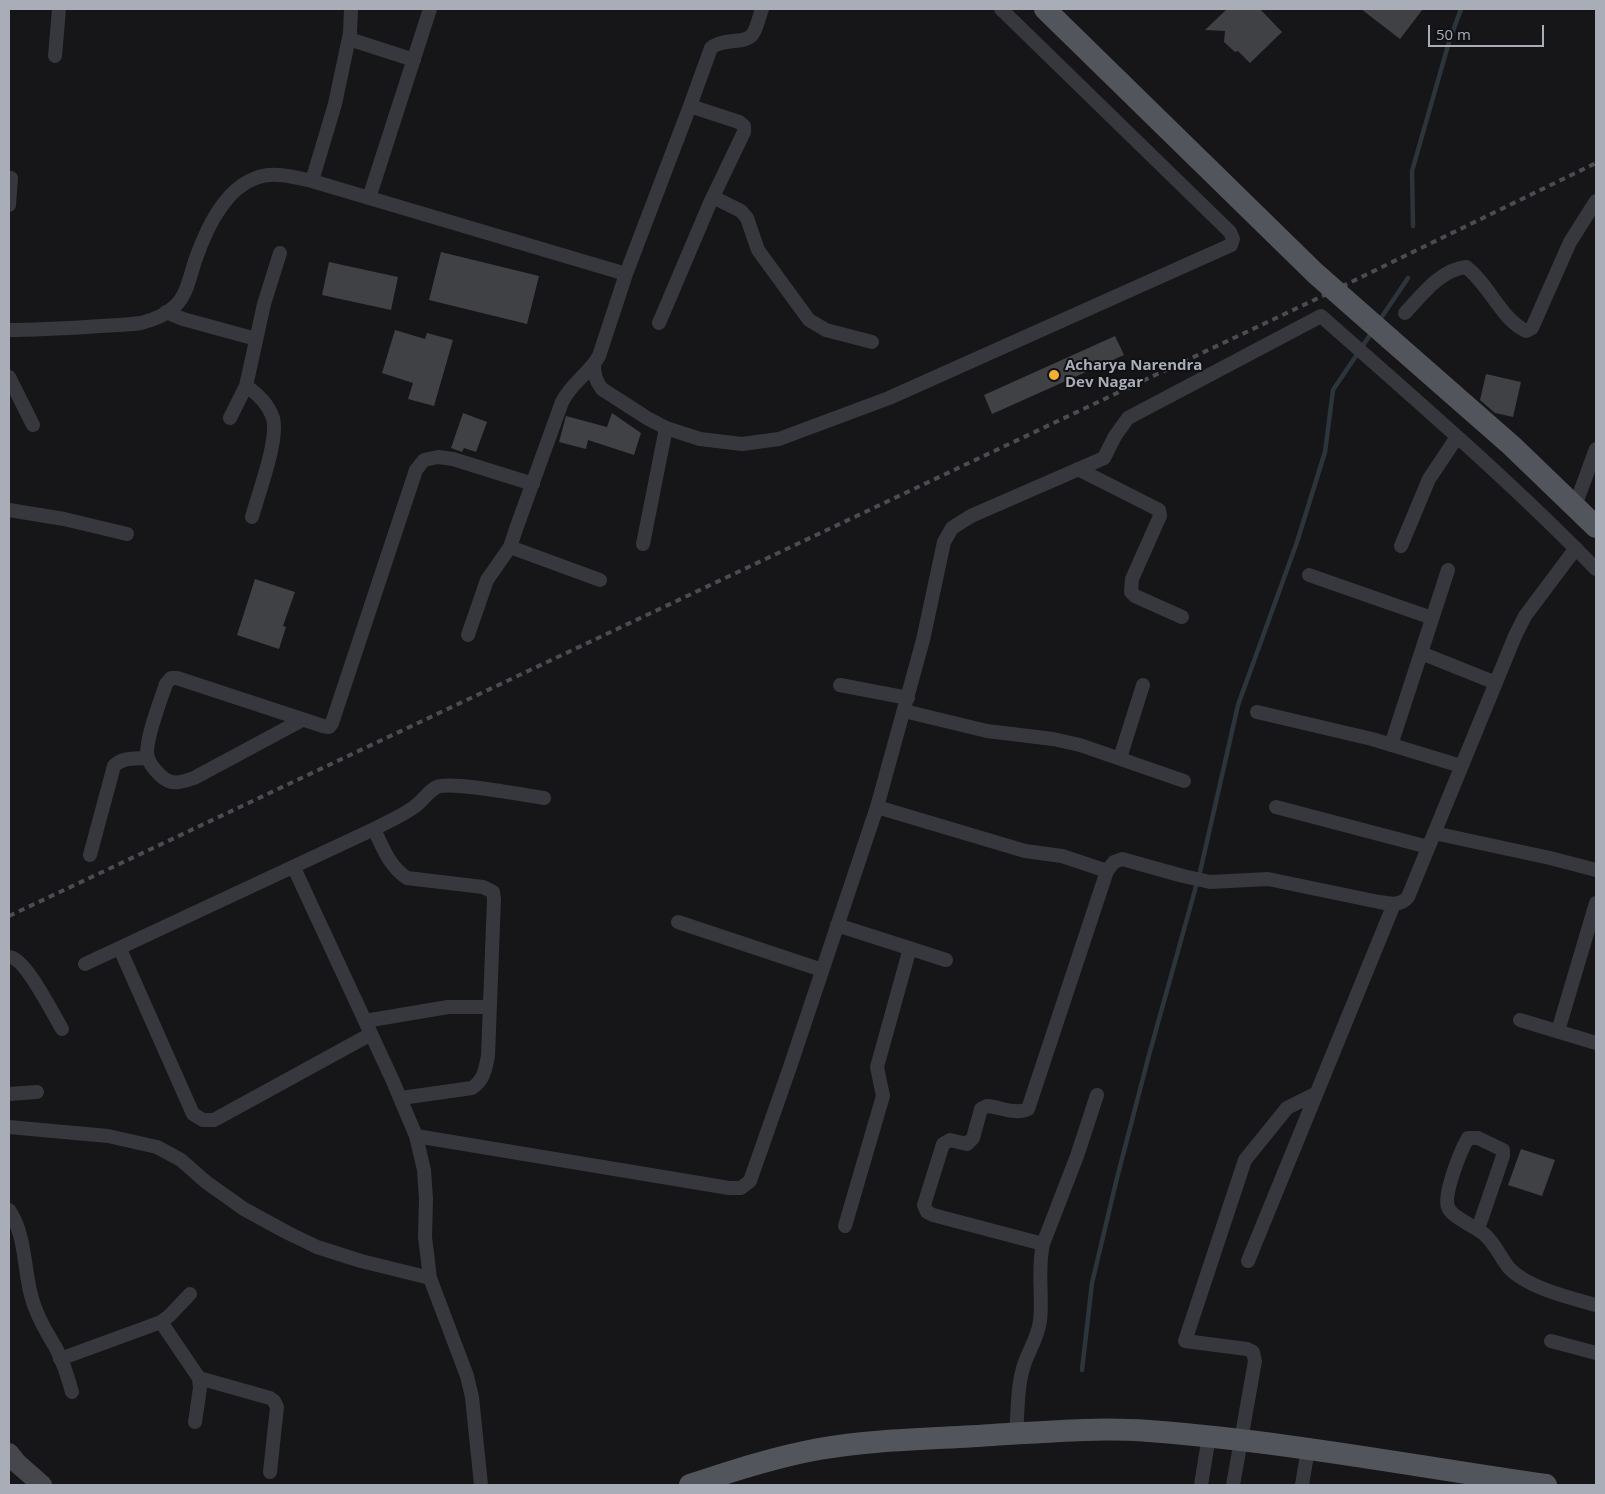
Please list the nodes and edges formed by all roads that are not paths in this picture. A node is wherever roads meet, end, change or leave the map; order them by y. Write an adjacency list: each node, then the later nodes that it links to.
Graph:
1 (59, 9): 8 (street)
2 (351, 9): 7 (street)
3 (430, 9): 9 (street)
4 (762, 9): 10 (street)
5 (1001, 9): 30 (street)
6 (1045, 9): 35 (main road, bridge)
7 (349, 39): 9 (street); 12 (street)
8 (55, 56)
9 (414, 60): 13 (street)
10 (690, 106): 14 (street); 18 (street)
11 (11, 178): 16 (street)
12 (312, 181): 13 (street); 19 (street)
13 (369, 198): 18 (street)
14 (713, 198): 21 (street); 24 (street)
15 (1596, 201): 20 (street)
16 (9, 205)
17 (280, 253): 23 (street)
18 (626, 274): 25 (street)
19 (166, 312): 22 (street); 23 (street)
20 (1404, 313)
21 (659, 323)
22 (9, 330)
23 (256, 339): 27 (street)
24 (872, 342)
25 (594, 366): 30 (street); 34 (street)
26 (9, 377): 29 (street)
27 (246, 386): 28 (street); 37 (street)
28 (230, 418)
29 (32, 425)
30 (666, 428): 40 (street)
31 (1457, 437): 33 (street); 42 (street); 43 (street)
32 (1596, 449): 35 (street)
33 (1078, 469): 48 (street); 55 (street)
34 (533, 484): 41 (street); 57 (street)
35 (1575, 506): 38 (main road)
36 (9, 510): 39 (street)
37 (252, 517)
38 (1596, 527)
39 (127, 534)
40 (643, 544)
41 (510, 546): 47 (street); 50 (street)
42 (1401, 546)
43 (1576, 548): 44 (street); 52 (street)
44 (1596, 569)
45 (1448, 570): 49 (street)
46 (1309, 575): 49 (street)
47 (600, 580)
48 (1182, 617)
49 (1432, 618): 51 (street)
50 (468, 636)
51 (1421, 653): 52 (street); 58 (street)
52 (1496, 683): 61 (street)
53 (1143, 684): 60 (street)
54 (840, 685): 55 (street)
55 (906, 704): 60 (street); 64 (street)
56 (1256, 712): 58 (street)
57 (302, 720): 59 (street); 59 (street)
58 (1391, 745): 61 (street)
59 (148, 758): 69 (street)
60 (1120, 758): 62 (street)
61 (1462, 766): 67 (street)
62 (1184, 781)
63 (544, 798): 66 (street)
64 (876, 807): 72 (street); 76 (street)
65 (1276, 807): 68 (street)
66 (374, 829): 70 (street); 83 (street)
67 (1434, 833): 68 (street); 71 (street)
68 (1428, 847): 74 (street)
69 (90, 855)
70 (294, 868): 78 (street); 85 (street)
71 (1596, 870)
72 (1107, 871): 74 (street); 100 (street)
73 (1596, 903): 87 (street)
74 (1394, 904): 92 (street)
75 (678, 922): 82 (street)
76 (837, 925): 77 (street); 82 (street)
77 (910, 948): 80 (street); 98 (street)
78 (120, 949): 81 (street); 88 (street)
79 (9, 957): 86 (street)
80 (946, 960)
81 (85, 964)
82 (822, 970): 96 (street)
83 (490, 1007): 85 (street); 94 (street)
84 (1520, 1020): 87 (street)
85 (365, 1021): 88 (street)
86 (62, 1029)
87 (1558, 1031): 89 (street)
88 (371, 1034): 94 (street)
89 (1596, 1043)
90 (37, 1092): 91 (street)
91 (9, 1094)
92 (1315, 1094): 101 (street); 114 (street)
93 (1097, 1096): 100 (street)
94 (401, 1098): 96 (street)
95 (9, 1127): 102 (street)
96 (416, 1136): 102 (street)
97 (9, 1210): 108 (street)
98 (846, 1226)
99 (1478, 1229): 99 (street); 104 (street)
100 (1043, 1244): 112 (street)
101 (1248, 1261)
102 (430, 1278): 120 (street)
103 (190, 1294): 105 (street)
104 (1596, 1305)
105 (161, 1322): 108 (street); 109 (street)
106 (1551, 1341): 107 (street)
107 (1596, 1353)
108 (60, 1359): 110 (street)
109 (199, 1378): 111 (street); 117 (street)
110 (72, 1392)
111 (195, 1422)
112 (1016, 1434): 113 (main road); 121 (main road)
113 (1209, 1436): 114 (main road); 122 (street)
114 (1241, 1439): 115 (main road); 123 (street)
115 (1308, 1449): 118 (main road); 124 (street)
116 (9, 1453): 119 (street)
117 (270, 1472)
118 (1464, 1479): 125 (main road)
119 (42, 1485)
120 (481, 1485)
121 (690, 1485)
122 (1201, 1485)
123 (1233, 1485)
124 (1302, 1485)
125 (1546, 1485)

